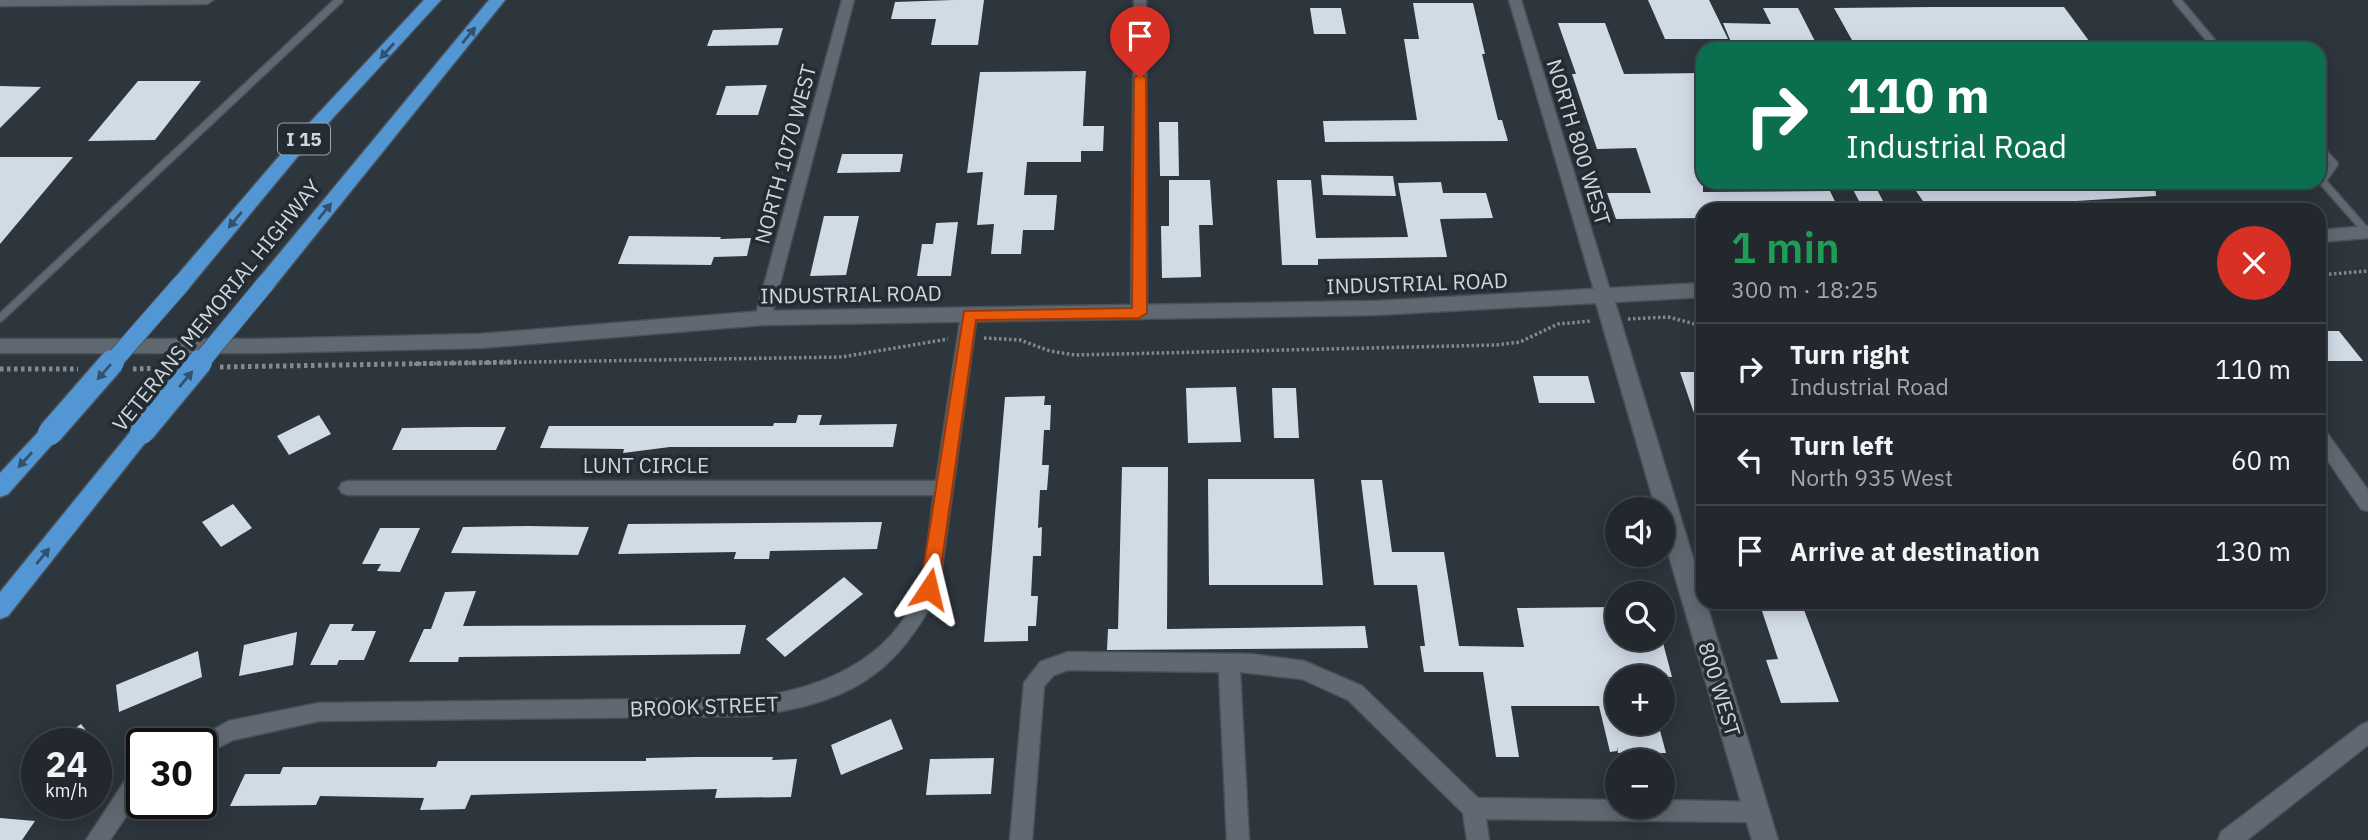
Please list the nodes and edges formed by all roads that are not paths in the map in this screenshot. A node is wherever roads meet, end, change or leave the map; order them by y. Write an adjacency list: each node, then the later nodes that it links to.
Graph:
1 (206, 0): 9 (street)
2 (338, 0): 20 (lane)
3 (433, 0): 24 (highway, VETERANS MEMORIAL HIGHWAY / I 15, one-way to 24, bridge)
4 (497, 0): 28 (highway, VETERANS MEMORIAL HIGHWAY / I 15, one-way to 4, bridge)
5 (848, 0): 21 (street, NORTH 1070 WEST)
6 (1140, 0): 18 (street)
7 (1515, 0): 17 (street, NORTH 800 WEST)
8 (2177, 0): 10 (lane)
9 (0, 2)
10 (2212, 42)
11 (2326, 155): 12 (lane)
12 (2326, 175)
13 (2326, 185): 14 (lane)
14 (2368, 232): 15 (street)
15 (2326, 235)
16 (1696, 290): 17 (street, INDUSTRIAL ROAD)
17 (1604, 297): 18 (street, INDUSTRIAL ROAD); 30 (street, 800 WEST)
18 (1139, 313): 19 (street, INDUSTRIAL ROAD)
19 (969, 315): 21 (street, INDUSTRIAL ROAD); 26 (street, BROOK STREET)
20 (0, 318)
21 (763, 318): 22 (street, INDUSTRIAL ROAD)
22 (0, 346)
23 (2326, 445): 27 (street)
24 (0, 488)
25 (348, 488): 26 (street, LUNT CIRCLE)
26 (944, 488): 33 (street, BROOK STREET)
27 (2368, 504)
28 (0, 609)
29 (1696, 609): 36 (street, 800 WEST)
30 (1696, 609)
31 (1229, 663): 35 (street); 38 (street); 39 (street)
32 (2368, 732): 42 (street)
33 (217, 738)
34 (126, 798): 37 (street)
35 (1473, 808): 36 (street); 40 (street)
36 (1756, 812): 41 (street, 800 WEST)
37 (97, 840)
38 (1021, 840)
39 (1238, 840)
40 (1478, 840)
41 (1765, 840)
42 (2229, 840)

